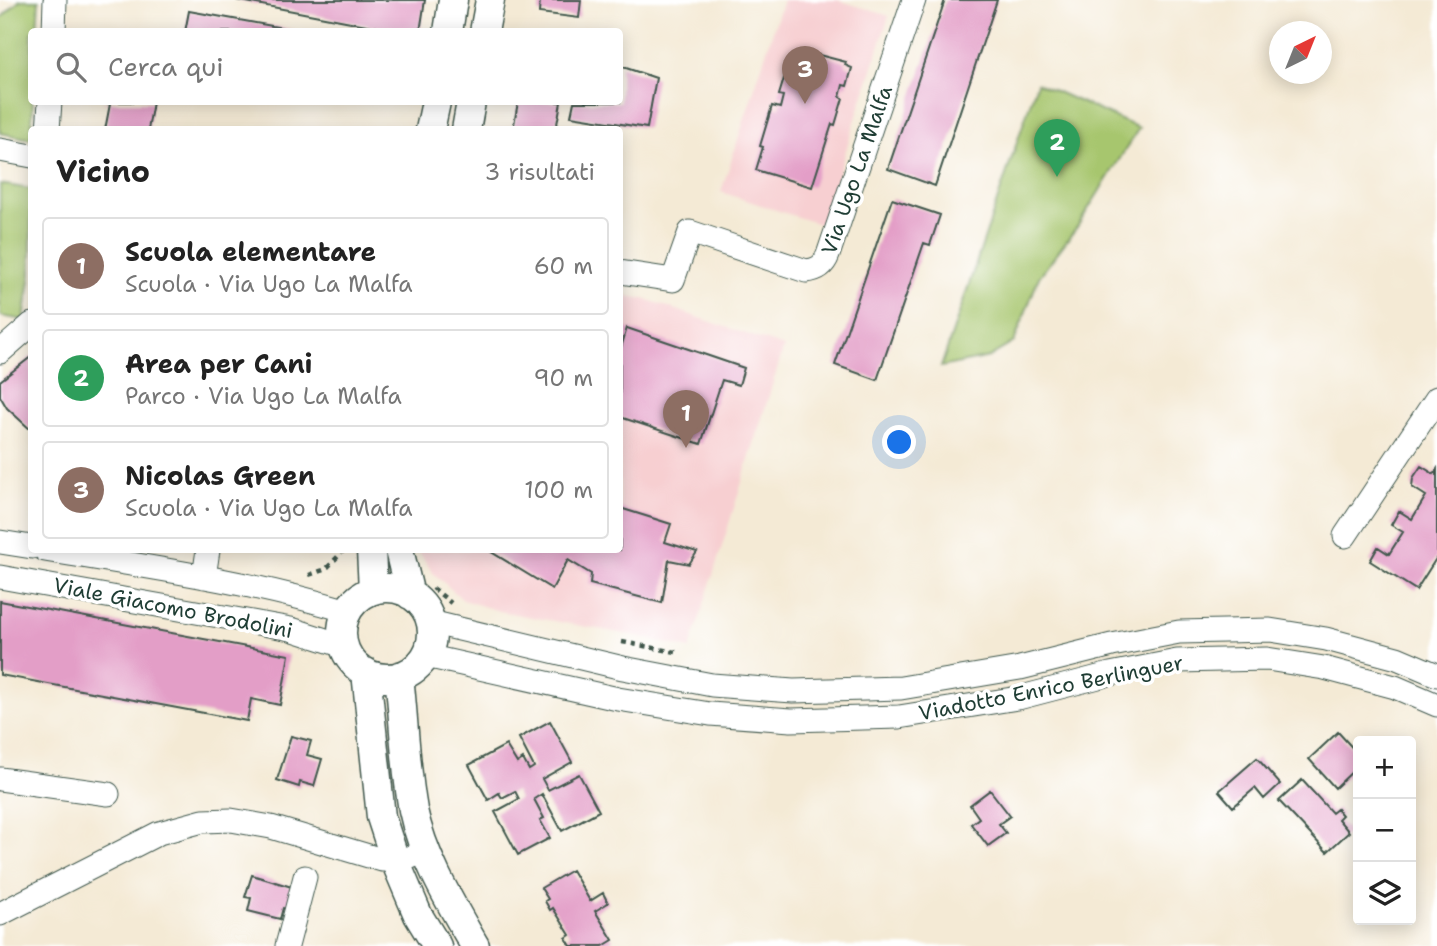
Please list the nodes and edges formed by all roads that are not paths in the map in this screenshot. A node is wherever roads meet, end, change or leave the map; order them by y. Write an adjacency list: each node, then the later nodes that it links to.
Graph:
1 (55, 0): 5 (street)
2 (453, 0): 6 (street)
3 (490, 0): 7 (street)
4 (915, 0): 16 (street, Via Ugo La Malfa)
5 (54, 28)
6 (449, 28)
7 (485, 28)
8 (50, 105): 11 (street)
9 (435, 105): 12 (street)
10 (470, 105): 13 (street)
11 (48, 126)
12 (431, 126)
13 (467, 126)
14 (0, 150): 15 (street)
15 (28, 155)
16 (623, 273)
17 (28, 328): 18 (street)
18 (0, 352)
19 (1437, 398): 20 (street)
20 (1345, 536)
21 (0, 542): 22 (street)
22 (28, 546)
23 (63, 553): 28 (street, Viale Giacomo Brodolini)
24 (208, 553): 28 (street)
25 (371, 553): 29 (street)
26 (402, 553): 30 (street)
27 (0, 577): 33 (street, Viale Giacomo Brodolini)
28 (204, 577): 31 (street, Viale Giacomo Brodolini)
29 (373, 590): 30 (street); 31 (street)
30 (421, 590): 32 (street)
31 (348, 611): 33 (street)
32 (430, 622): 34 (street); 35 (street, Viadotto Enrico Berlinguer)
33 (344, 646): 36 (street)
34 (426, 656): 38 (street); 39 (street, Viadotto Enrico Berlinguer)
35 (622, 668): 37 (street, Viadotto Enrico Berlinguer); 39 (street)
36 (366, 672): 38 (street); 44 (street)
37 (1436, 673): 40 (street)
38 (399, 676): 43 (street)
39 (618, 699): 40 (street, Viadotto Enrico Berlinguer)
40 (1431, 702)
41 (0, 779): 42 (street)
42 (108, 794)
43 (427, 850): 44 (street); 49 (street)
44 (395, 859): 46 (street); 48 (street)
45 (305, 877): 47 (street)
46 (0, 914)
47 (287, 946)
48 (437, 946)
49 (475, 946)

